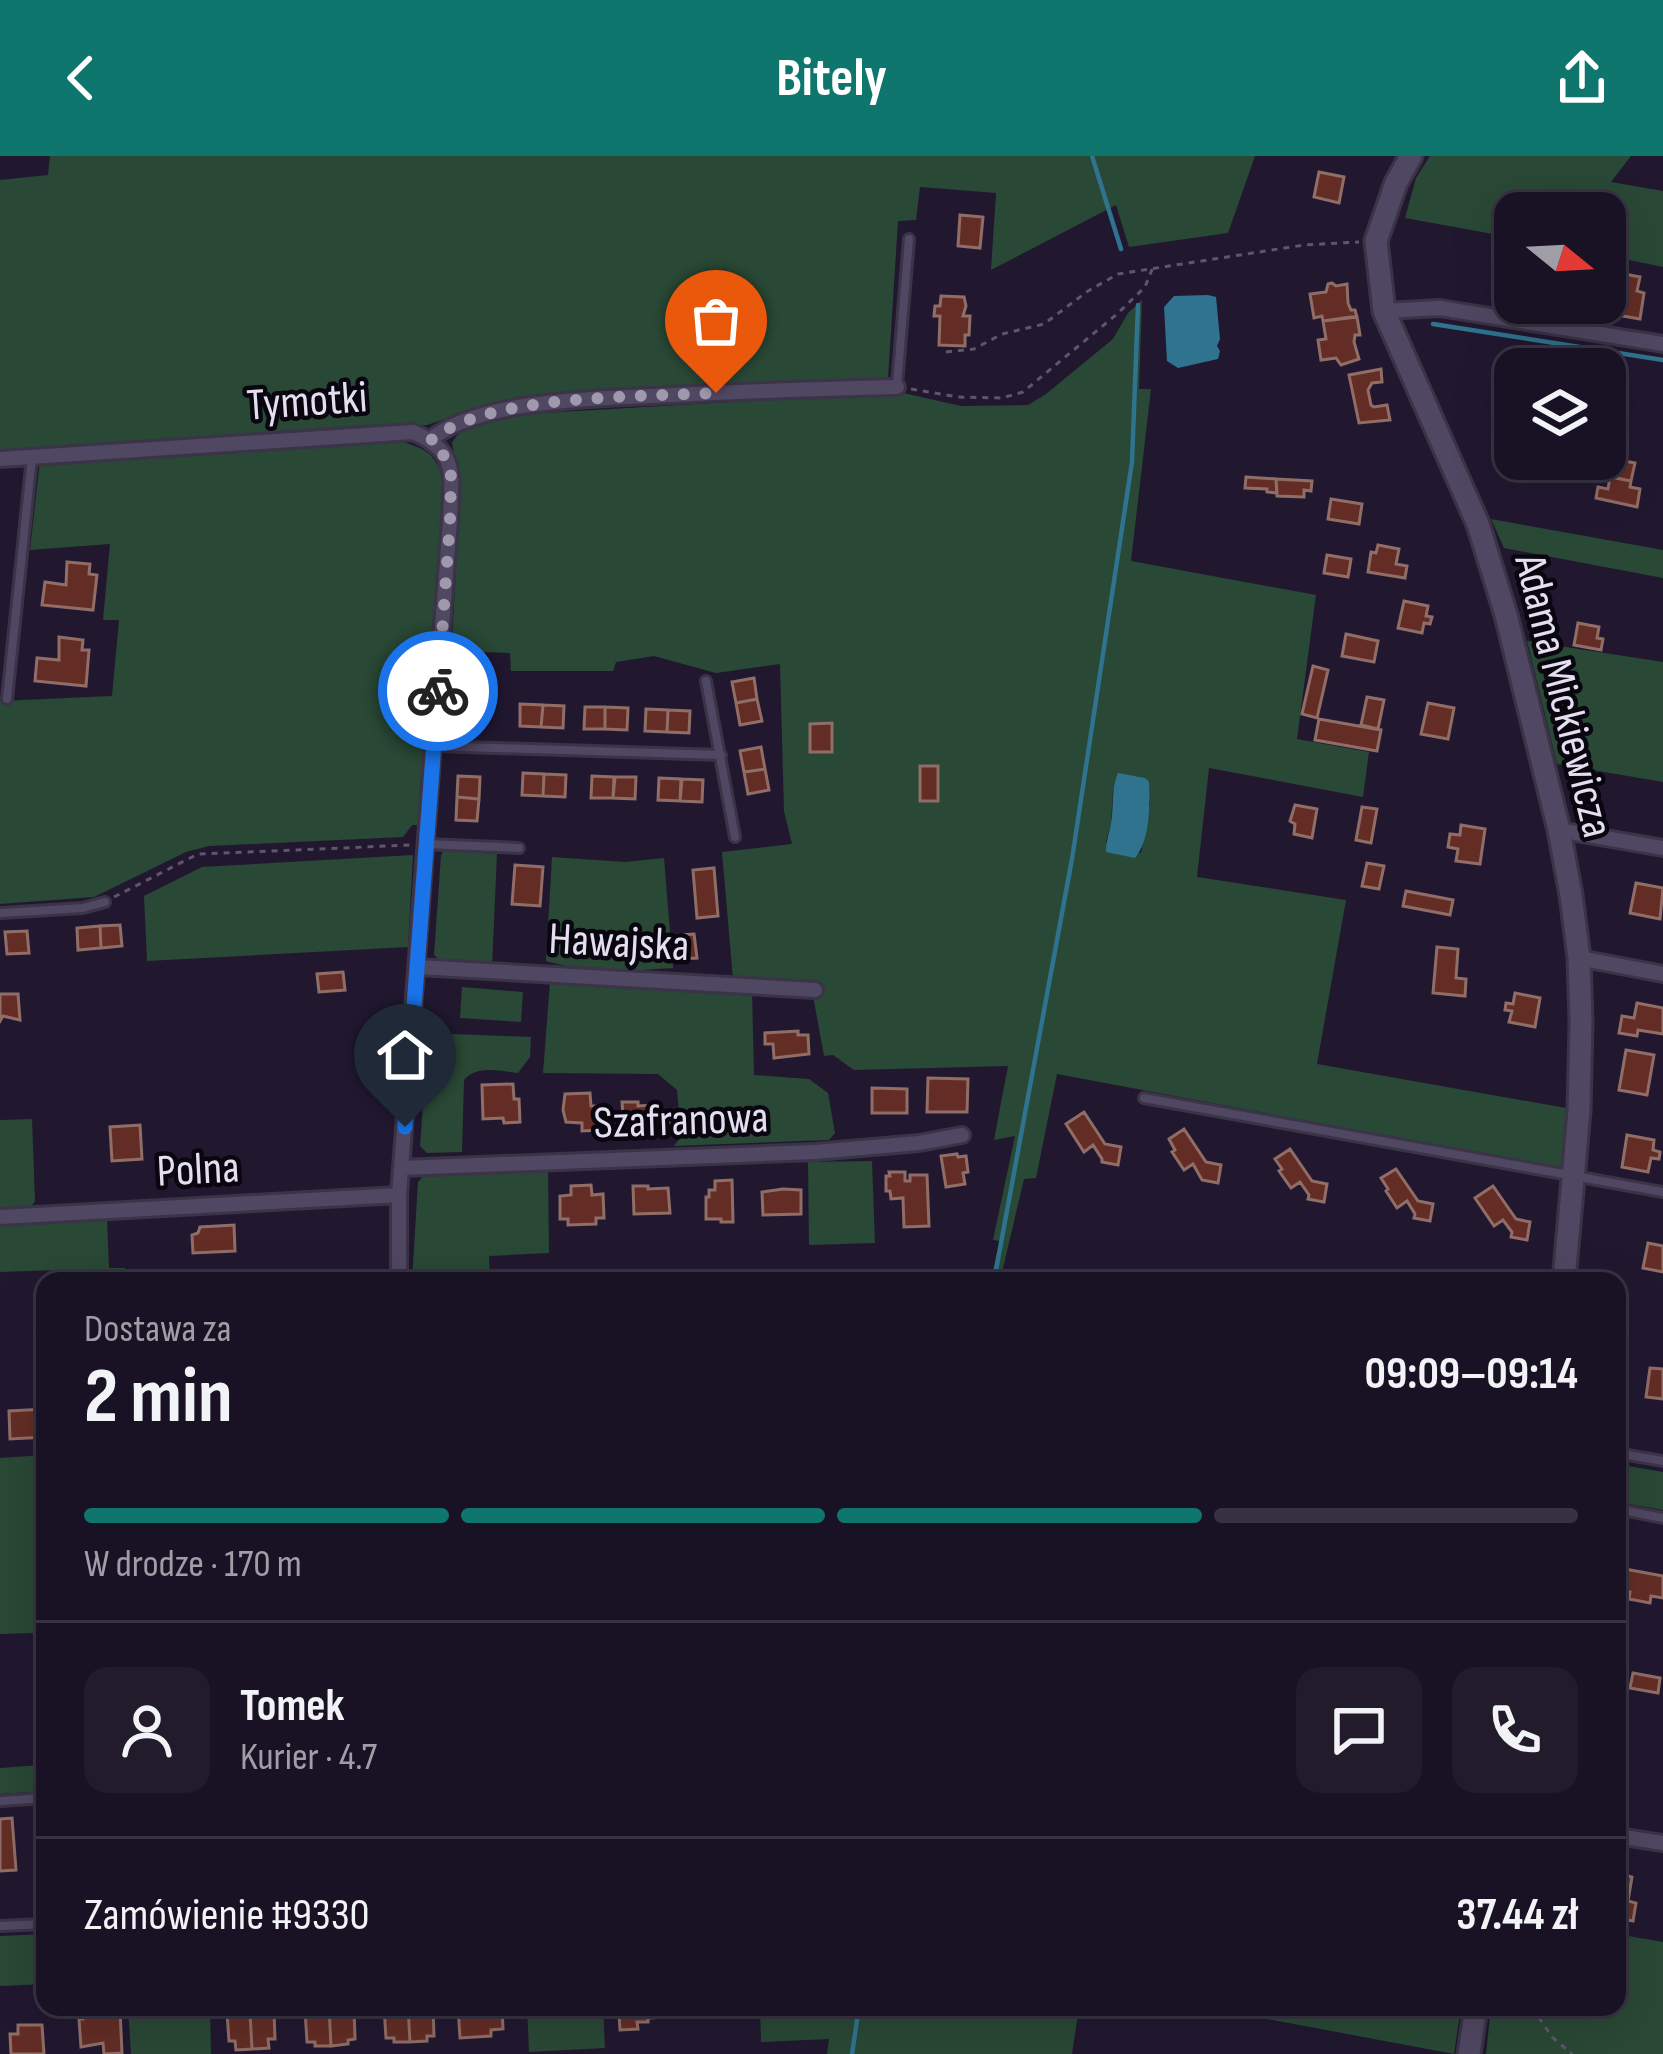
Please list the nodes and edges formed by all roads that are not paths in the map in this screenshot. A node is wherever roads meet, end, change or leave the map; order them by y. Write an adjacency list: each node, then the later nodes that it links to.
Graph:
1 (1411, 156): 3 (street, Adama Mickiewicza)
2 (909, 239): 5 (lane)
3 (1384, 311): 4 (street); 13 (street, Adama Mickiewicza)
4 (1663, 344)
5 (897, 387): 6 (street, Tymotki)
6 (431, 440): 7 (street, Tymotki); 11 (street)
7 (32, 455): 8 (street, Tymotki); 10 (lane)
8 (0, 459)
9 (706, 681): 12 (lane)
10 (7, 699)
11 (434, 746): 12 (lane); 15 (street)
12 (721, 755): 14 (lane)
13 (1558, 830): 17 (street); 20 (street, Adama Mickiewicza)
14 (735, 837)
15 (425, 844): 16 (lane); 21 (street)
16 (519, 848)
17 (1663, 848)
18 (105, 902): 19 (lane)
19 (0, 913)
20 (1579, 958): 22 (street); 27 (street, Adama Mickiewicza)
21 (418, 967): 23 (street, Hawajska); 26 (street)
22 (1663, 974)
23 (815, 990)
24 (1144, 1098): 27 (lane)
25 (962, 1135): 26 (street, Szafranowa)
26 (401, 1168): 29 (street)
27 (1574, 1176): 28 (lane); 32 (street, Adama Mickiewicza)
28 (1663, 1192)
29 (399, 1196): 30 (street, Polna); 31 (street)
30 (0, 1217)
31 (399, 1272)
32 (1565, 1272)
33 (1626, 1455): 34 (lane)
34 (1663, 1461)
35 (1626, 1511): 36 (lane)
36 (1663, 1518)
37 (36, 1799): 38 (lane)
38 (0, 1801)
39 (1626, 1837): 40 (street)
40 (1663, 1843)
41 (36, 1925): 42 (lane)
42 (0, 1927)
43 (1474, 2016): 44 (street)
44 (1468, 2054)

